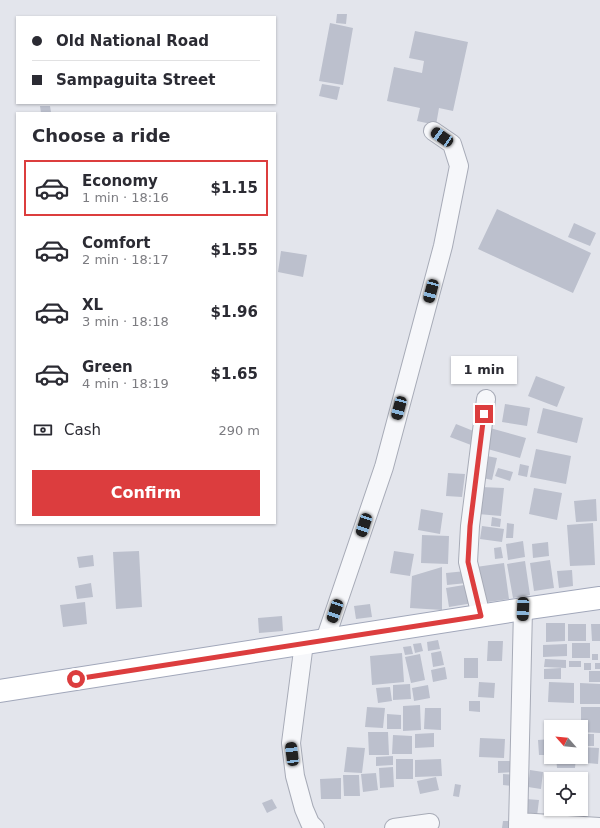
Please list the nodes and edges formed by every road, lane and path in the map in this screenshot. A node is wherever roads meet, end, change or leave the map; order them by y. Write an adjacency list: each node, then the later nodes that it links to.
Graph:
1 (433, 130): 6 (street)
2 (486, 399): 5 (street)
3 (600, 598): 4 (main road)
4 (523, 609): 5 (main road); 10 (street)
5 (481, 616): 6 (main road)
6 (325, 640): 7 (main road)
7 (304, 643): 8 (main road); 12 (street)
8 (0, 691)
9 (430, 823): 13 (street)
10 (518, 825): 11 (street)
11 (600, 827)
12 (314, 828)
13 (394, 828)

